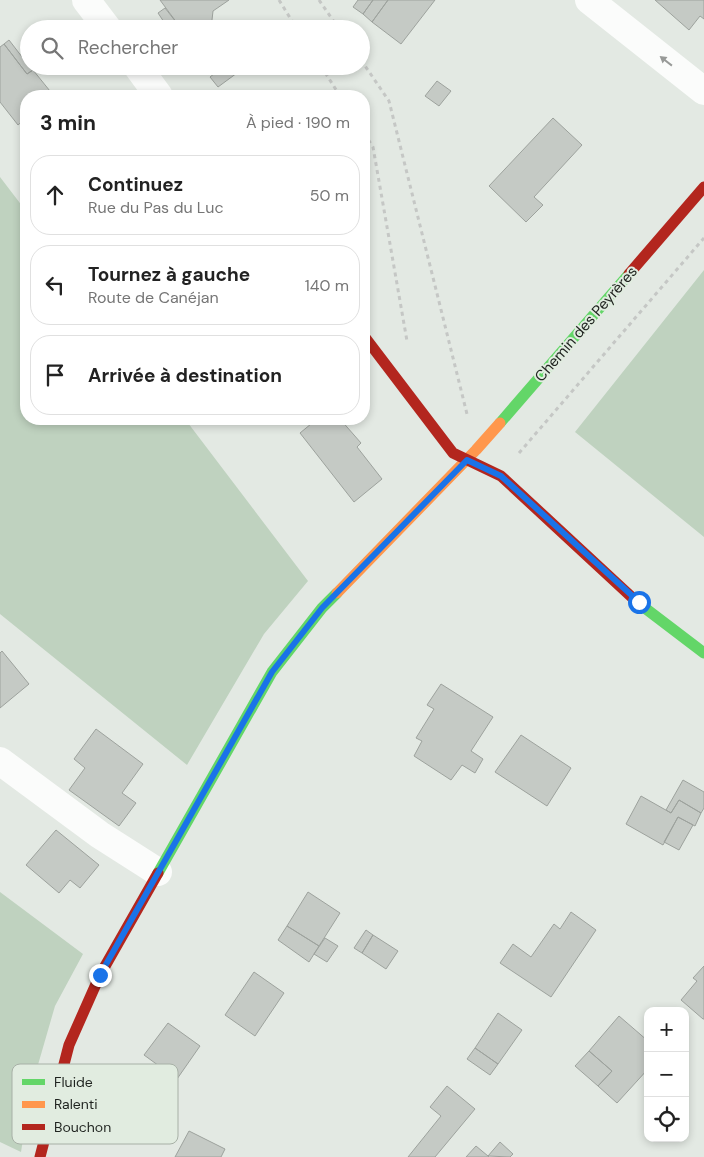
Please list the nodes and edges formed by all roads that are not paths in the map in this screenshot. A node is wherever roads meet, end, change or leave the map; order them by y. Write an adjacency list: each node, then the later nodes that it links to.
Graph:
1 (86, 0): 3 (street)
2 (589, 0): 6 (street, one-way to 2)
3 (101, 20)
4 (144, 75): 5 (street)
5 (155, 90)
6 (704, 91)
7 (704, 187): 9 (street, Chemin des Peyrères)
8 (370, 344): 9 (street)
9 (467, 460): 10 (street); 12 (street, Chemin des Peyrères)
10 (704, 652)
11 (0, 761): 12 (street)
12 (158, 872): 13 (street, Chemin des Peyrères)
13 (64, 1064)
14 (43, 1144): 15 (street, Chemin des Peyrères)
15 (40, 1157)

